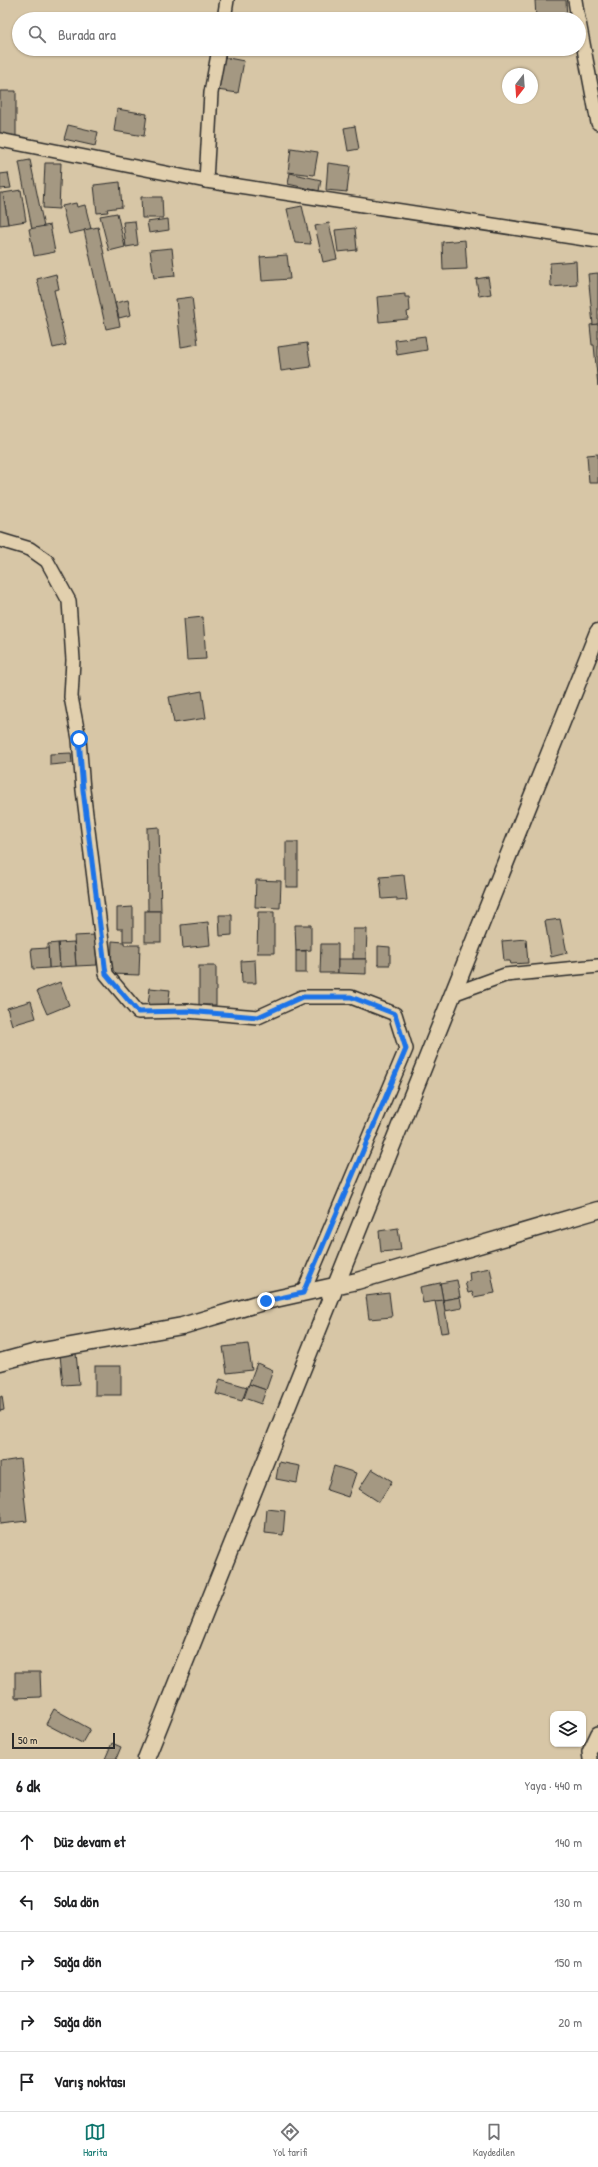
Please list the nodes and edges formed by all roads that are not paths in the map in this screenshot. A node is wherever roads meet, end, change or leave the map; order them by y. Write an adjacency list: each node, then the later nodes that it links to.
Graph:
1 (227, 0): 3 (street)
2 (575, 0): 4 (street)
3 (225, 12)
4 (577, 12)
5 (218, 56): 9 (street)
6 (586, 56): 7 (street)
7 (598, 123)
8 (0, 140): 9 (street)
9 (206, 181): 10 (street)
10 (598, 241)
11 (0, 540): 17 (street)
12 (598, 632): 14 (street)
13 (598, 966): 14 (street)
14 (452, 994): 16 (street)
15 (598, 1210): 16 (street)
16 (334, 1286): 17 (street); 20 (street)
17 (303, 1293): 18 (street)
18 (0, 1362)
19 (598, 1733): 21 (street)
20 (146, 1759)
21 (590, 1759)

